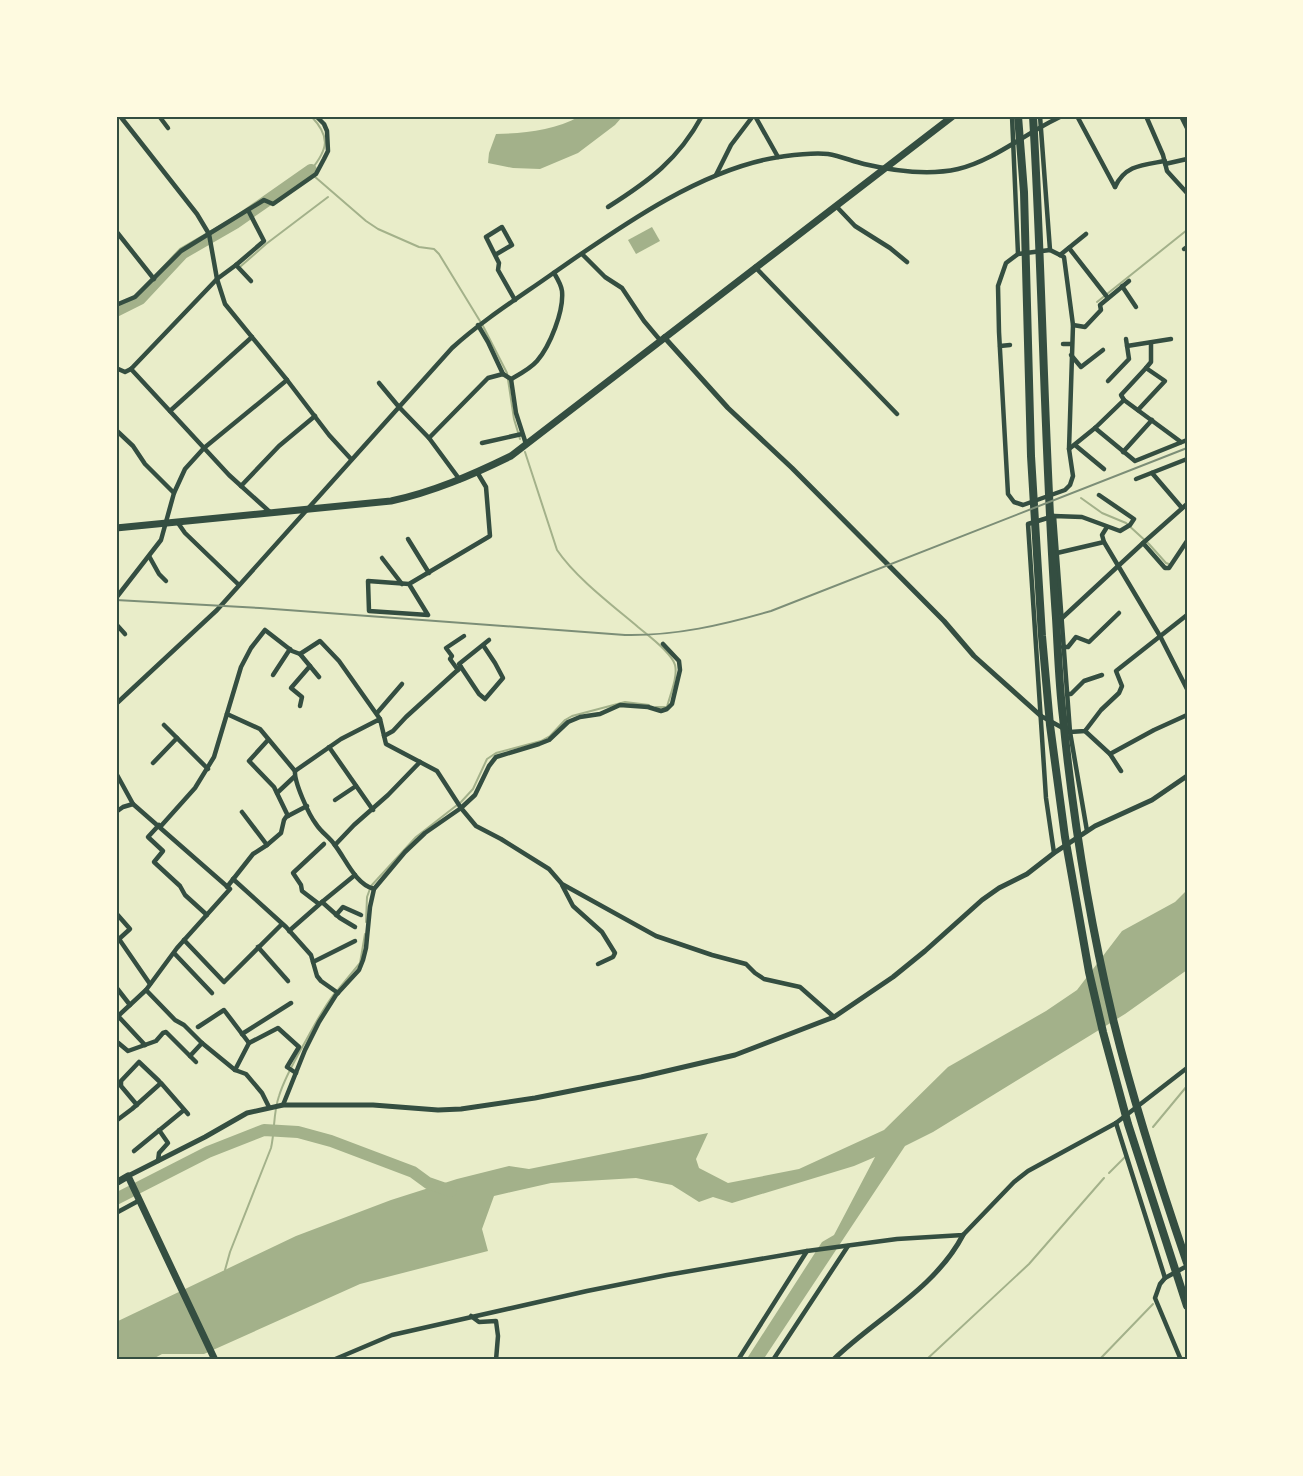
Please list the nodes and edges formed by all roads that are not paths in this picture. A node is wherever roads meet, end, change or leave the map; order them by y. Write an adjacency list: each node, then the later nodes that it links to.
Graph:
1 (120, 116): 30 (street)
2 (159, 116): 16 (street)
3 (316, 116): 27 (street)
4 (702, 116): 26 (street)
5 (754, 116): 19 (street); 23 (street)
6 (953, 116): 22 (highway)
7 (1012, 116): 18 (street)
8 (1018, 116): 245 (highway)
9 (1033, 116): 243 (highway)
10 (1040, 116): 15 (street)
11 (1062, 116): 15 (street)
12 (1077, 116): 21 (street)
13 (1146, 116): 21 (street)
14 (1181, 116): 17 (street)
15 (1041, 126): 18 (street); 32 (street)
16 (168, 128)
17 (1187, 128)
18 (1013, 143): 22 (street); 34 (street)
19 (778, 157): 22 (street); 23 (street)
20 (1187, 159): 21 (street)
21 (1165, 162): 24 (street)
22 (884, 168): 25 (highway)
23 (716, 175): 33 (street)
24 (1187, 193)
25 (836, 206): 37 (street); 39 (highway)
26 (608, 207)
27 (250, 212): 30 (street); 38 (street)
28 (116, 231): 41 (street)
29 (1086, 234): 31 (street)
30 (210, 236): 41 (street); 42 (street)
31 (1069, 248): 36 (street); 46 (street)
32 (1050, 250): 34 (street); 36 (street)
33 (582, 254): 40 (street); 53 (street)
34 (1018, 254): 60 (street)
35 (495, 255): 35 (street); 47 (street)
36 (1060, 255): 51 (street)
37 (907, 262)
38 (236, 265): 42 (street); 43 (street)
39 (755, 267): 53 (highway); 76 (street)
40 (554, 273): 47 (street); 69 (street)
41 (154, 279): 48 (street)
42 (217, 279): 52 (street); 66 (street)
43 (251, 281)
44 (1129, 281): 45 (street)
45 (1122, 286): 46 (street); 49 (street)
46 (1106, 296): 51 (street)
47 (515, 300): 50 (street)
48 (116, 305)
49 (1136, 307)
50 (480, 324): 67 (street); 73 (street)
51 (1073, 325): 58 (street)
52 (252, 337): 68 (street); 75 (street)
53 (662, 338): 86 (highway); 151 (street)
54 (1126, 339): 61 (street)
55 (1171, 339): 56 (street)
56 (1151, 343): 61 (street); 65 (street)
57 (1063, 344): 58 (street)
58 (1071, 344): 63 (street)
59 (1010, 345): 60 (street)
60 (1000, 346): 89 (street)
61 (1128, 346): 70 (street)
62 (1102, 350): 63 (street)
63 (1071, 355): 89 (street)
64 (116, 368): 66 (street)
65 (1146, 368): 72 (street); 74 (street)
66 (131, 369): 75 (street)
67 (503, 374): 69 (street); 82 (street)
68 (287, 380): 77 (street); 88 (street)
69 (511, 380): 81 (street)
70 (1108, 381)
71 (379, 383): 73 (street)
72 (1124, 400): 74 (street); 79 (street)
73 (399, 407): 82 (street); 92 (street)
74 (1138, 410): 78 (street)
75 (170, 411): 88 (street)
76 (897, 414)
77 (315, 416): 92 (street); 98 (street)
78 (1152, 420): 84 (street); 90 (street)
79 (1095, 428): 87 (street); 90 (street)
80 (116, 430): 99 (street)
81 (522, 434): 85 (street); 86 (street)
82 (429, 438): 97 (street)
83 (1187, 440): 84 (street)
84 (1181, 442): 90 (street)
85 (482, 443)
86 (526, 444): 94 (highway)
87 (1074, 445): 89 (street); 93 (street)
88 (204, 448): 98 (street); 99 (street)
89 (1069, 449)
90 (1123, 452)
91 (1187, 459): 95 (street)
92 (351, 460): 103 (street)
93 (1104, 469)
94 (477, 472): 97 (highway); 119 (street)
95 (1152, 473): 96 (street); 102 (street)
96 (1136, 479)
97 (460, 480): 103 (highway)
98 (241, 486): 104 (street)
99 (174, 493): 108 (street)
100 (1099, 495): 109 (street)
101 (1187, 504): 102 (street)
102 (1182, 508): 112 (street)
103 (305, 510): 104 (highway); 123 (street)
104 (271, 513): 107 (highway)
105 (1054, 516): 109 (street); 115 (street); 151 (street)
106 (116, 521): 110 (street)
107 (178, 523): 108 (highway); 123 (street)
108 (166, 524): 110 (highway); 116 (street)
109 (1107, 527): 114 (street)
110 (120, 528)
111 (408, 539): 119 (street)
112 (1145, 541): 113 (street); 118 (street)
113 (1187, 541)
114 (1104, 542): 115 (street); 118 (street)
115 (1057, 553): 127 (street)
116 (148, 556): 120 (street); 124 (street)
117 (382, 558): 121 (street)
118 (1119, 565): 127 (street); 131 (street)
119 (428, 573): 122 (street)
120 (166, 581)
121 (402, 584): 122 (street); 122 (street)
122 (409, 584)
123 (239, 585): 146 (street)
124 (117, 596)
125 (1120, 613): 135 (street)
126 (1187, 615): 131 (street)
127 (1061, 619): 135 (street)
128 (116, 624): 129 (street)
129 (125, 634)
130 (464, 636): 139 (street)
131 (1160, 636): 144 (street); 154 (street)
132 (489, 640): 134 (street)
133 (664, 644): 174 (street)
134 (483, 645): 139 (street); 139 (street)
135 (1063, 647): 145 (street)
136 (290, 649): 137 (street); 140 (street); 149 (street)
137 (300, 654): 138 (street); 148 (street)
138 (310, 666): 142 (street); 147 (street)
139 (460, 668): 156 (street)
140 (273, 675)
141 (1102, 675): 145 (street)
142 (319, 677)
143 (402, 684): 148 (street)
144 (1187, 689)
145 (1067, 694): 155 (street)
146 (116, 704)
147 (300, 706)
148 (377, 713): 152 (street)
149 (227, 714): 158 (street); 163 (street)
150 (1187, 715): 160 (street)
151 (1041, 716): 155 (street); 184 (street)
152 (380, 718): 156 (street); 159 (street)
153 (164, 725): 157 (street)
154 (1085, 731): 155 (street); 160 (street)
155 (1070, 732): 180 (street)
156 (384, 736): 161 (street)
157 (177, 738): 162 (street); 163 (street)
158 (268, 740): 164 (street); 170 (street)
159 (329, 747): 164 (street); 169 (street)
160 (1110, 754): 165 (street)
161 (420, 762): 174 (street); 176 (street)
162 (152, 763)
163 (208, 769): 179 (street)
164 (295, 771): 168 (street)
165 (1121, 771)
166 (116, 774): 172 (street)
167 (1187, 776): 180 (street)
168 (294, 777): 170 (street); 173 (street)
169 (356, 786): 171 (street); 176 (street)
170 (277, 793): 178 (street)
171 (335, 800)
172 (133, 804): 175 (street); 179 (street)
173 (307, 806): 178 (street); 182 (street)
174 (460, 808): 187 (street); 189 (street)
175 (117, 809)
176 (373, 810): 182 (street)
177 (242, 812): 183 (street)
178 (288, 816): 183 (street)
179 (160, 826): 188 (street); 192 (street)
180 (1087, 831): 184 (street)
181 (324, 844): 190 (street)
182 (335, 844): 185 (street)
183 (267, 846): 186 (street)
184 (1054, 853): 212 (street)
185 (355, 875): 189 (street); 190 (street)
186 (233, 879): 188 (street); 195 (street)
187 (562, 884): 203 (street); 212 (street)
188 (227, 887): 192 (street)
189 (374, 889): 209 (street)
190 (320, 903): 193 (street); 197 (street)
191 (116, 913): 205 (street)
192 (207, 915): 198 (street)
193 (336, 915): 194 (street); 196 (street)
194 (361, 915)
195 (282, 924): 197 (street); 200 (street)
196 (355, 927)
197 (290, 931): 202 (street)
198 (184, 940): 200 (street); 201 (street)
199 (355, 941): 202 (street)
200 (258, 947): 204 (street)
201 (174, 953): 205 (street); 208 (street)
202 (313, 962): 209 (street)
203 (598, 964)
204 (288, 981)
205 (150, 984): 207 (street)
206 (116, 988): 211 (street)
207 (146, 990): 211 (street); 217 (street)
208 (212, 992)
209 (338, 993): 224 (street)
210 (291, 1003): 215 (street)
211 (130, 1005): 213 (street)
212 (834, 1016): 228 (street)
213 (117, 1017): 219 (street)
214 (198, 1027): 215 (street)
215 (242, 1034): 218 (street)
216 (116, 1041): 219 (street)
217 (202, 1043): 220 (street); 223 (street)
218 (249, 1044): 223 (street); 224 (street)
219 (145, 1045): 220 (street)
220 (190, 1056): 221 (street)
221 (196, 1062)
222 (1187, 1068): 232 (street)
223 (235, 1070): 230 (street)
224 (296, 1073): 228 (street)
225 (159, 1081): 226 (street)
226 (121, 1086): 227 (street); 229 (street)
227 (116, 1090)
228 (283, 1104): 230 (street)
229 (137, 1105): 231 (street); 233 (street)
230 (270, 1107): 235 (street)
231 (116, 1121)
232 (1116, 1123): 240 (street); 244 (street)
233 (159, 1130): 234 (street); 235 (street)
234 (134, 1151)
235 (158, 1161): 236 (street)
236 (129, 1178): 237 (highway); 238 (highway)
237 (116, 1183)
238 (140, 1200): 239 (street); 247 (highway)
239 (116, 1213)
240 (963, 1235): 241 (street); 252 (street)
241 (848, 1246): 242 (street); 251 (street)
242 (807, 1251): 246 (street); 250 (street)
243 (1187, 1264): 244 (street)
244 (1165, 1278): 253 (street)
245 (1185, 1302)
246 (470, 1316): 248 (street); 249 (street)
247 (216, 1360)
248 (333, 1360)
249 (496, 1360)
250 (738, 1360)
251 (773, 1360)
252 (832, 1360)
253 (1180, 1360)

